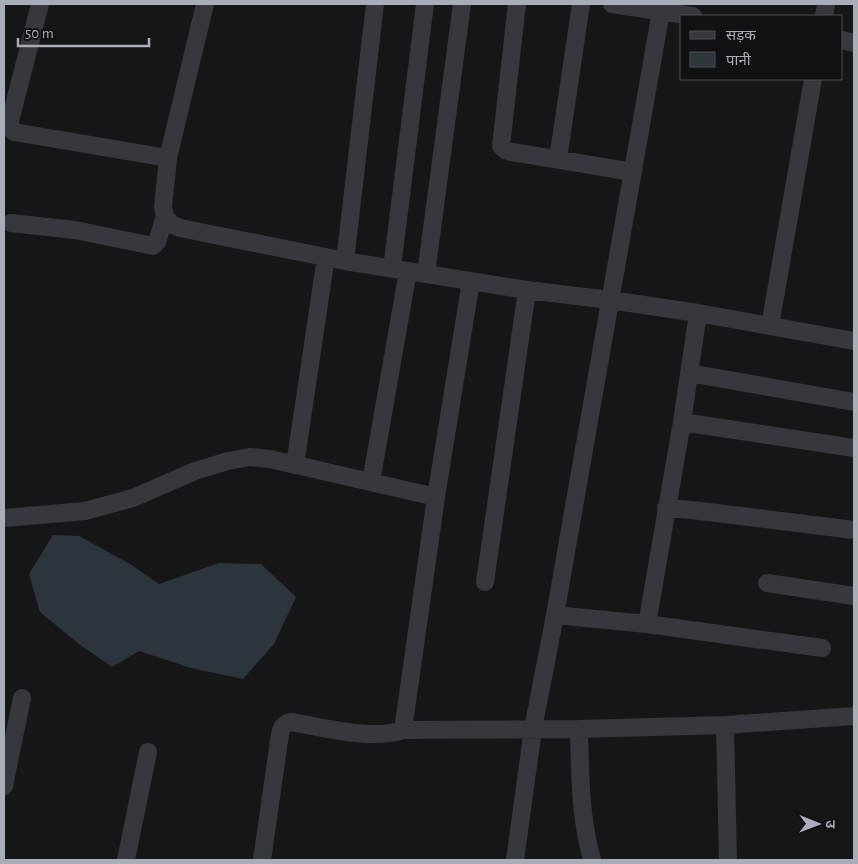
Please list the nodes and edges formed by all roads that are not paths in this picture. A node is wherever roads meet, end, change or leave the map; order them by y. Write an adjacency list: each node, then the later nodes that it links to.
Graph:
1 (40, 4): 12 (street)
2 (205, 4): 12 (street)
3 (375, 4): 18 (street)
4 (425, 4): 19 (street)
5 (462, 4): 20 (street)
6 (517, 4): 13 (street)
7 (581, 4): 13 (street)
8 (612, 4): 9 (street)
9 (660, 11): 10 (street); 14 (street)
10 (686, 15)
11 (813, 80): 25 (street)
12 (168, 158): 15 (street)
13 (558, 160): 14 (street)
14 (633, 172): 23 (street)
15 (165, 216): 16 (street); 17 (street)
16 (11, 223)
17 (326, 257): 18 (street); 31 (street)
18 (345, 260): 19 (street)
19 (400, 269): 20 (street); 32 (street)
20 (426, 274): 21 (street)
21 (471, 281): 22 (street); 33 (street)
22 (527, 290): 23 (street); 37 (street)
23 (610, 300): 24 (street); 40 (street)
24 (698, 313): 25 (street); 27 (street)
25 (770, 326): 26 (street)
26 (854, 341)
27 (689, 373): 28 (street); 29 (street)
28 (854, 402)
29 (682, 422): 30 (street); 34 (street)
30 (854, 448)
31 (295, 465): 32 (street); 35 (street)
32 (371, 482): 33 (street)
33 (436, 497): 48 (street)
34 (666, 508): 36 (street); 41 (street)
35 (4, 518)
36 (854, 530)
37 (485, 582)
38 (767, 583): 39 (street)
39 (854, 596)
40 (555, 615): 41 (street); 46 (street)
41 (647, 624): 42 (street)
42 (822, 648)
43 (22, 698): 50 (street)
44 (854, 716): 45 (street)
45 (725, 725): 47 (street); 55 (street)
46 (533, 729): 47 (street); 48 (street); 53 (street)
47 (579, 729): 54 (street)
48 (403, 730): 52 (street)
49 (148, 752): 51 (street)
50 (4, 786)
51 (126, 860)
52 (262, 860)
53 (515, 860)
54 (592, 860)
55 (728, 860)

